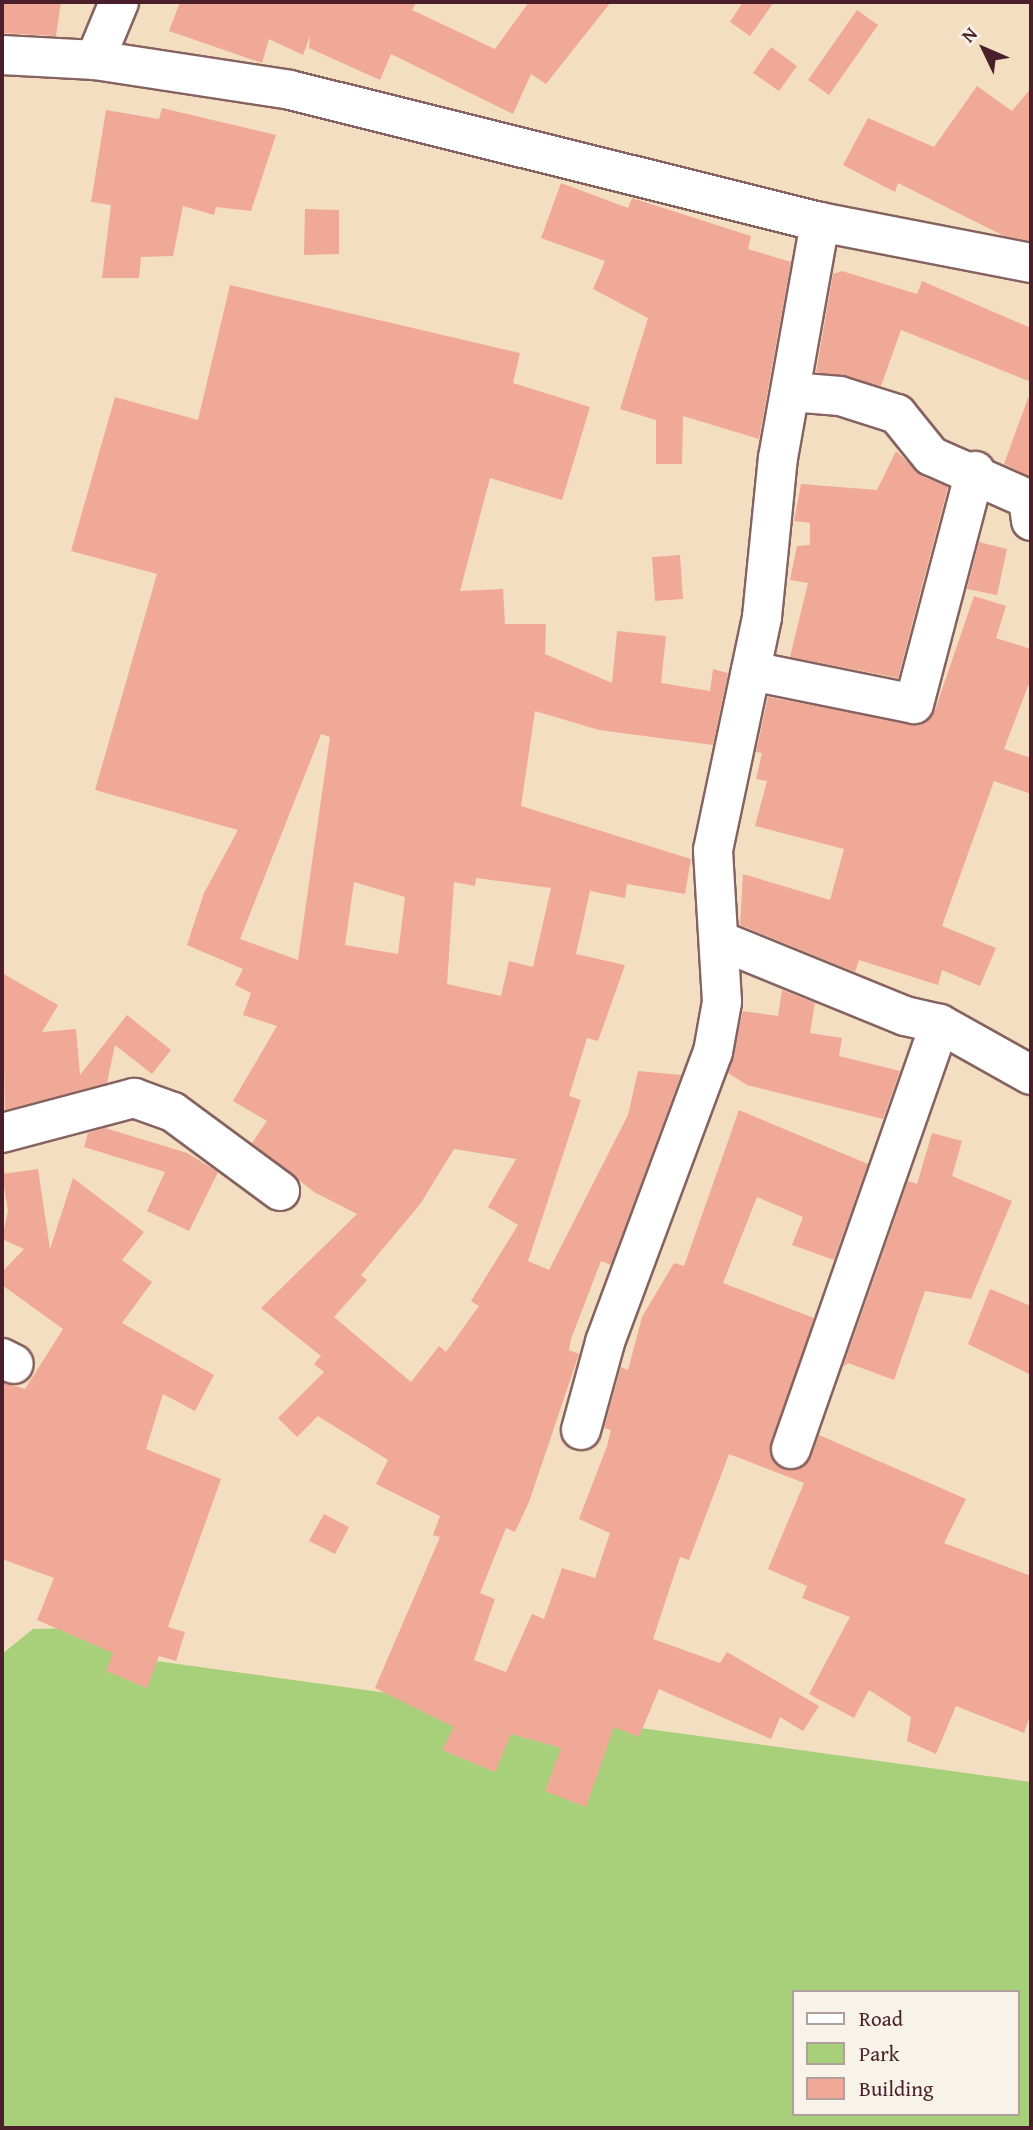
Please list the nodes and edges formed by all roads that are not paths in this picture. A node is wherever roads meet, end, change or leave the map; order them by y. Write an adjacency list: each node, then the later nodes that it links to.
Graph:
1 (119, 2): 3 (street)
2 (2, 55): 3 (street)
3 (95, 60): 4 (street)
4 (820, 222): 5 (street); 6 (street)
5 (1031, 263)
6 (791, 392): 7 (street); 9 (street)
7 (975, 471): 8 (street); 9 (street)
8 (1031, 521)
9 (751, 671): 10 (street)
10 (721, 941): 11 (street); 15 (street)
11 (940, 1024): 12 (street); 16 (street)
12 (1031, 1075)
13 (2, 1133): 14 (street)
14 (280, 1191)
15 (581, 1430)
16 (791, 1449)

